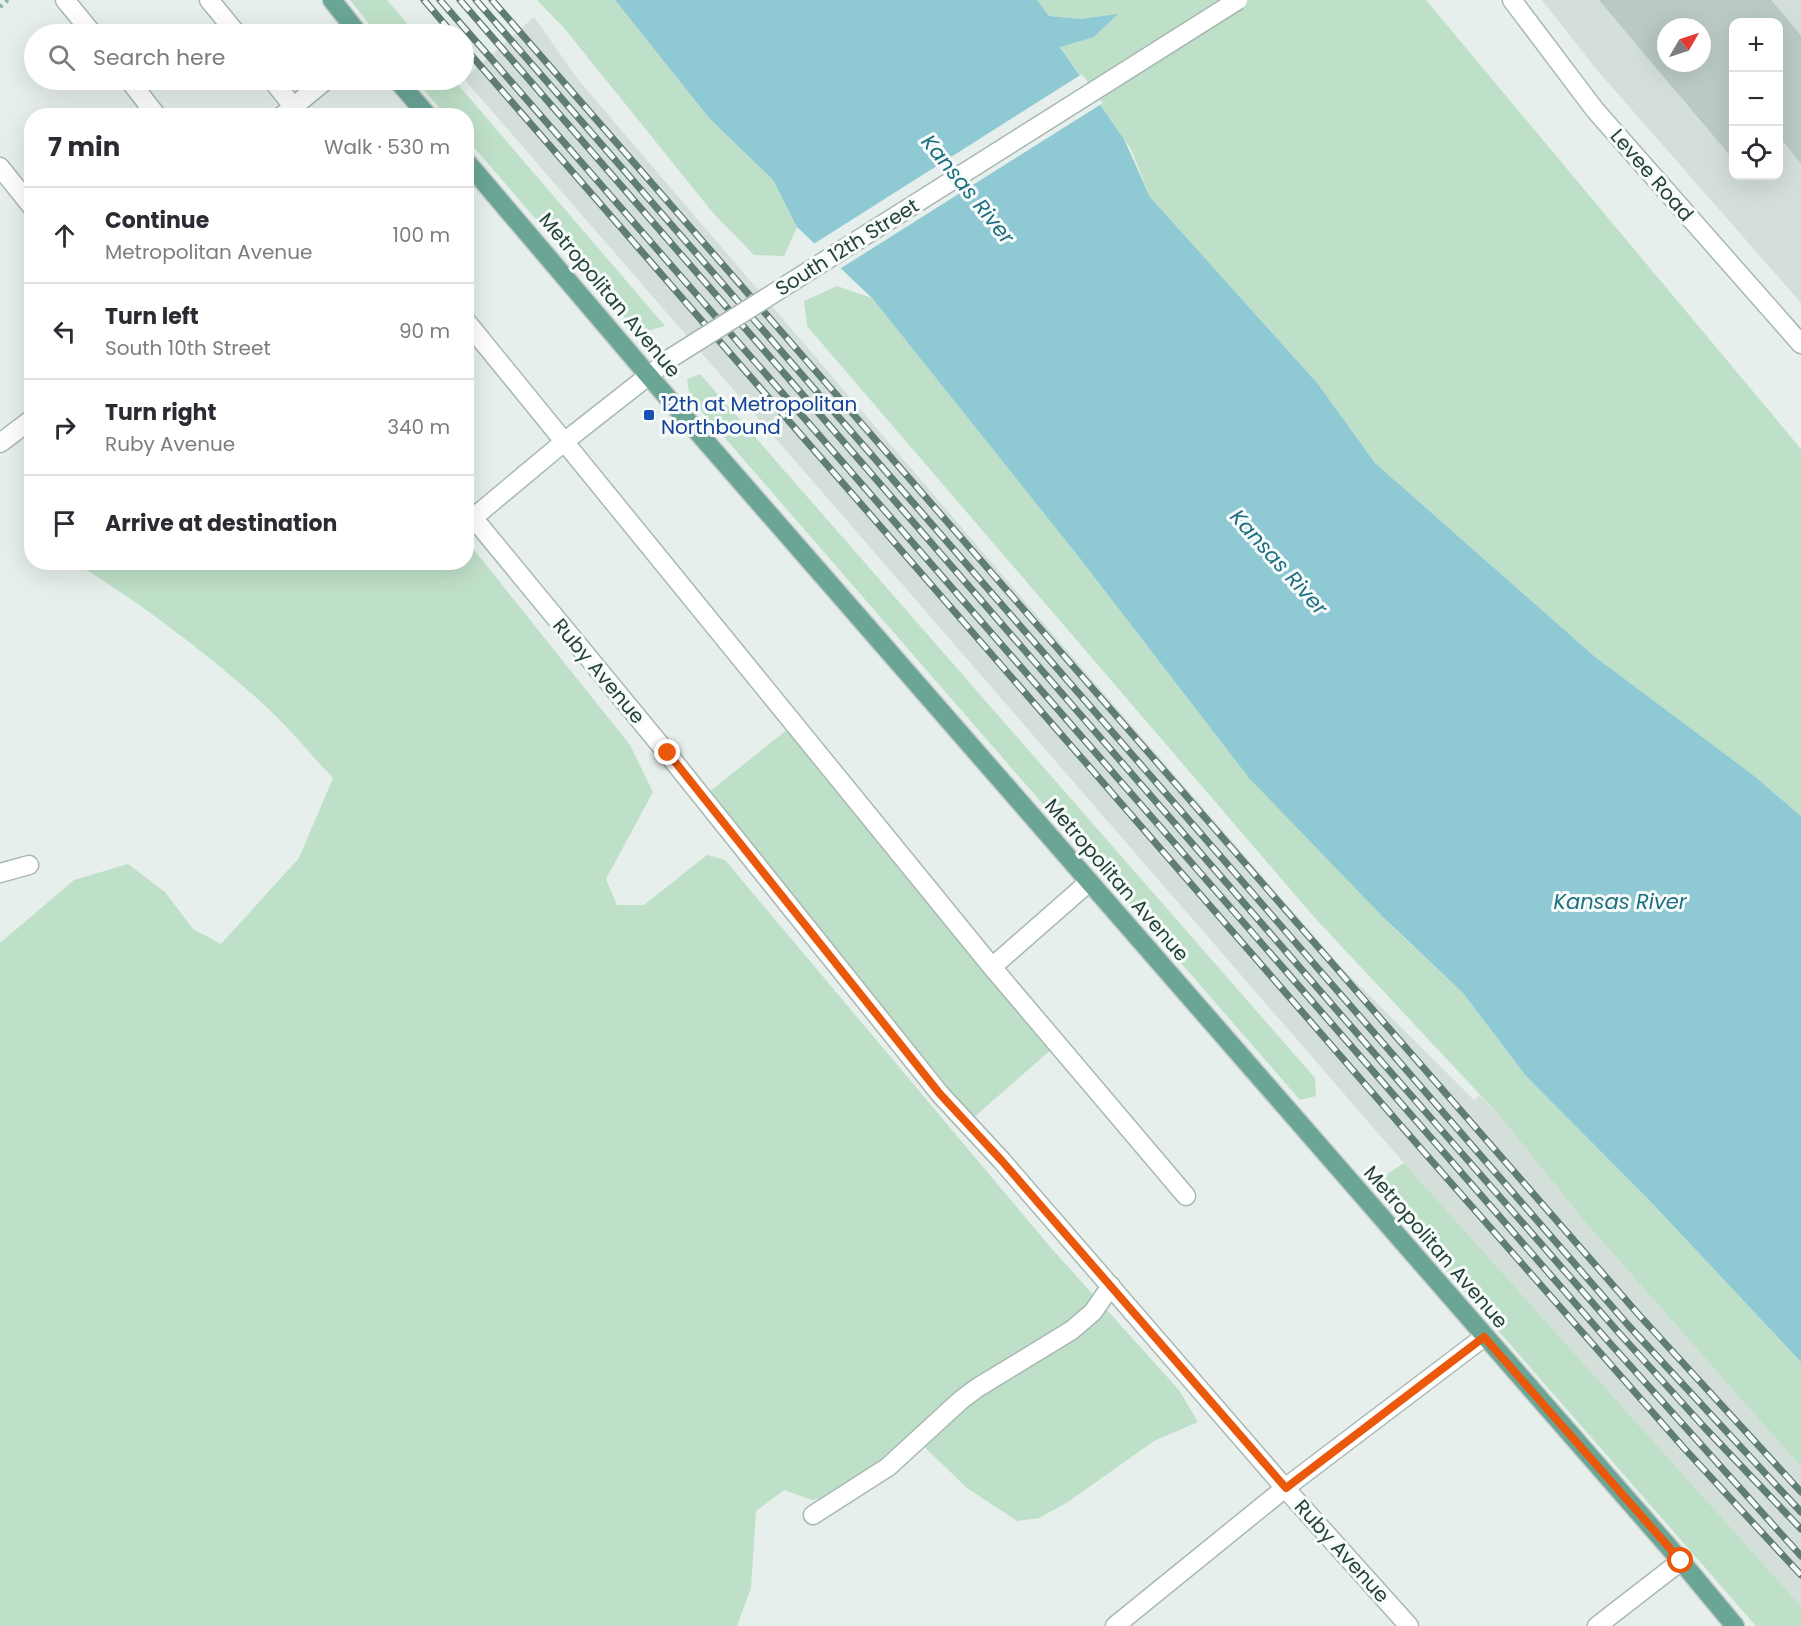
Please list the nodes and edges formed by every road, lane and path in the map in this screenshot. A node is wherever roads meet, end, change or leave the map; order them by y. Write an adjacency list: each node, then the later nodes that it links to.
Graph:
1 (8, 0): 7 (path)
2 (65, 0): 8 (street)
3 (209, 0): 9 (street)
4 (332, 0): 10 (main road)
5 (1238, 0): 24 (street, South 12th Street, bridge)
6 (1512, 0): 23 (street, Levee Road)
7 (0, 7)
8 (85, 24)
9 (229, 24)
10 (351, 24)
11 (137, 90): 15 (street)
12 (278, 90): 16 (street)
13 (315, 90): 17 (street)
14 (406, 90): 18 (main road)
15 (151, 108)
16 (290, 108)
17 (296, 108)
18 (421, 108)
19 (0, 167): 21 (street)
20 (474, 170): 24 (main road, Metropolitan Avenue)
21 (24, 197)
22 (474, 331): 26 (street)
23 (1801, 344)
24 (648, 375): 26 (street, South 12th Street); 32 (main road, Metropolitan Avenue)
25 (24, 425): 27 (street)
26 (564, 442): 28 (street, South 12th Street); 33 (street)
27 (0, 443)
28 (474, 511)
29 (474, 519): 35 (street, Ruby Avenue)
30 (28, 865): 31 (street)
31 (0, 873)
32 (1089, 882): 33 (street); 36 (main road, Metropolitan Avenue)
33 (992, 967): 34 (street)
34 (1186, 1196)
35 (1111, 1286): 37 (street, Ruby Avenue); 38 (street)
36 (1484, 1337): 37 (street); 39 (main road, Metropolitan Avenue)
37 (1286, 1488): 40 (street); 41 (street, Ruby Avenue)
38 (813, 1515)
39 (1681, 1561): 42 (street); 43 (main road, Metropolitan Avenue)
40 (1115, 1626)
41 (1409, 1626)
42 (1597, 1626)
43 (1735, 1626)

